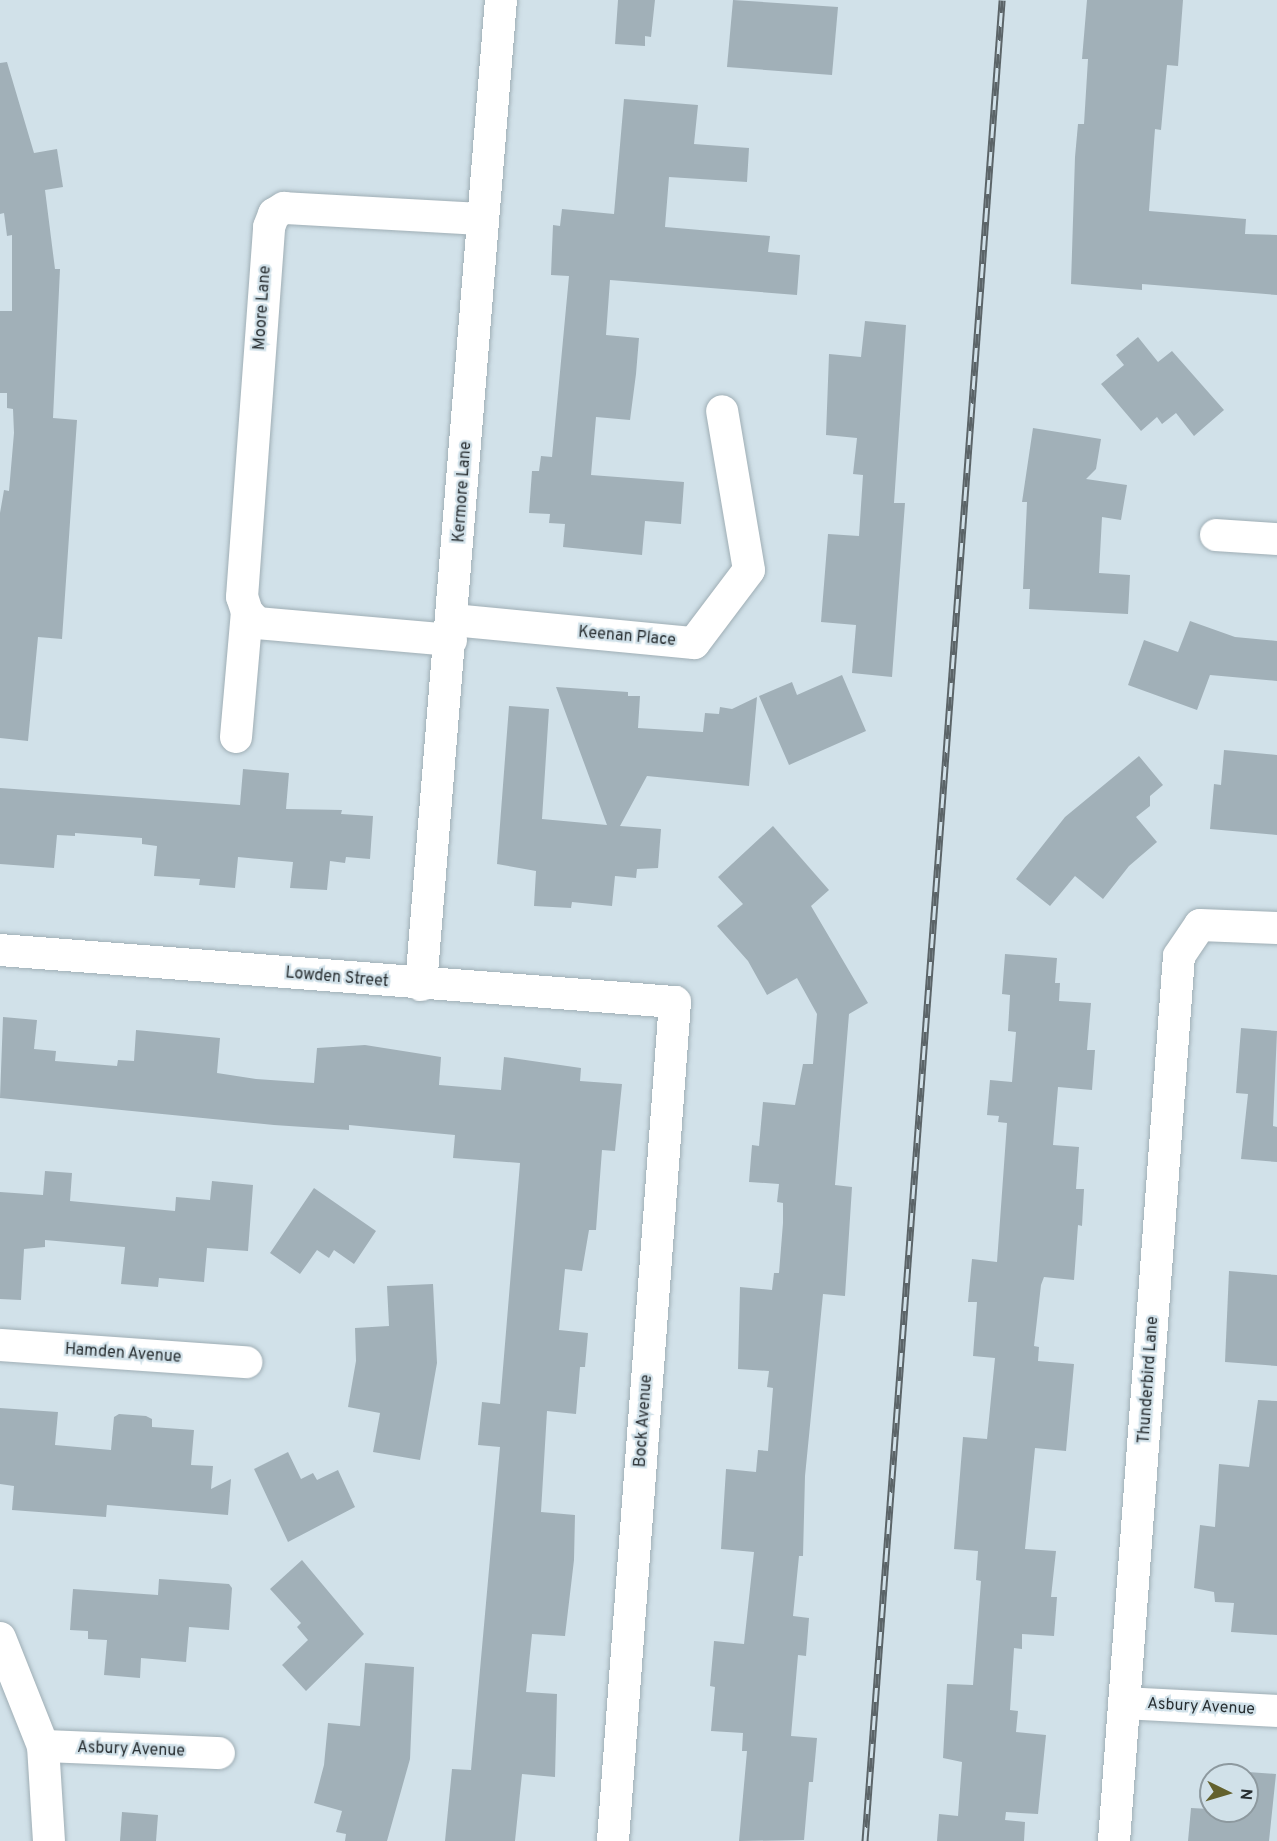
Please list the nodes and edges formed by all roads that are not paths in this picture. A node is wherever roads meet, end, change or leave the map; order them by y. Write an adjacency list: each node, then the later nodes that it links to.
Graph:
1 (501, 0): 2 (street, Kermore Lane)
2 (483, 219): 6 (street, Moore Lane); 7 (street, Kermore Lane)
3 (722, 411): 7 (street, Keenan Place)
4 (1216, 535): 5 (street)
5 (1277, 539)
6 (247, 612): 7 (street); 8 (street, Moore Lane)
7 (452, 630): 11 (street, Kermore Lane)
8 (236, 737)
9 (1277, 928): 16 (street, Thunderbird Lane)
10 (0, 950): 11 (street, Lowden Street)
11 (421, 985): 12 (street, Lowden Street)
12 (675, 1002): 21 (street, Bock Avenue)
13 (0, 1345): 14 (street, Hamden Avenue)
14 (246, 1362)
15 (0, 1638): 18 (street)
16 (1124, 1703): 17 (street, Asbury Avenue); 22 (street, Thunderbird Lane)
17 (1277, 1711)
18 (43, 1746): 19 (street, Asbury Avenue); 20 (street)
19 (219, 1753)
20 (49, 1841)
21 (613, 1841)
22 (1114, 1841)

